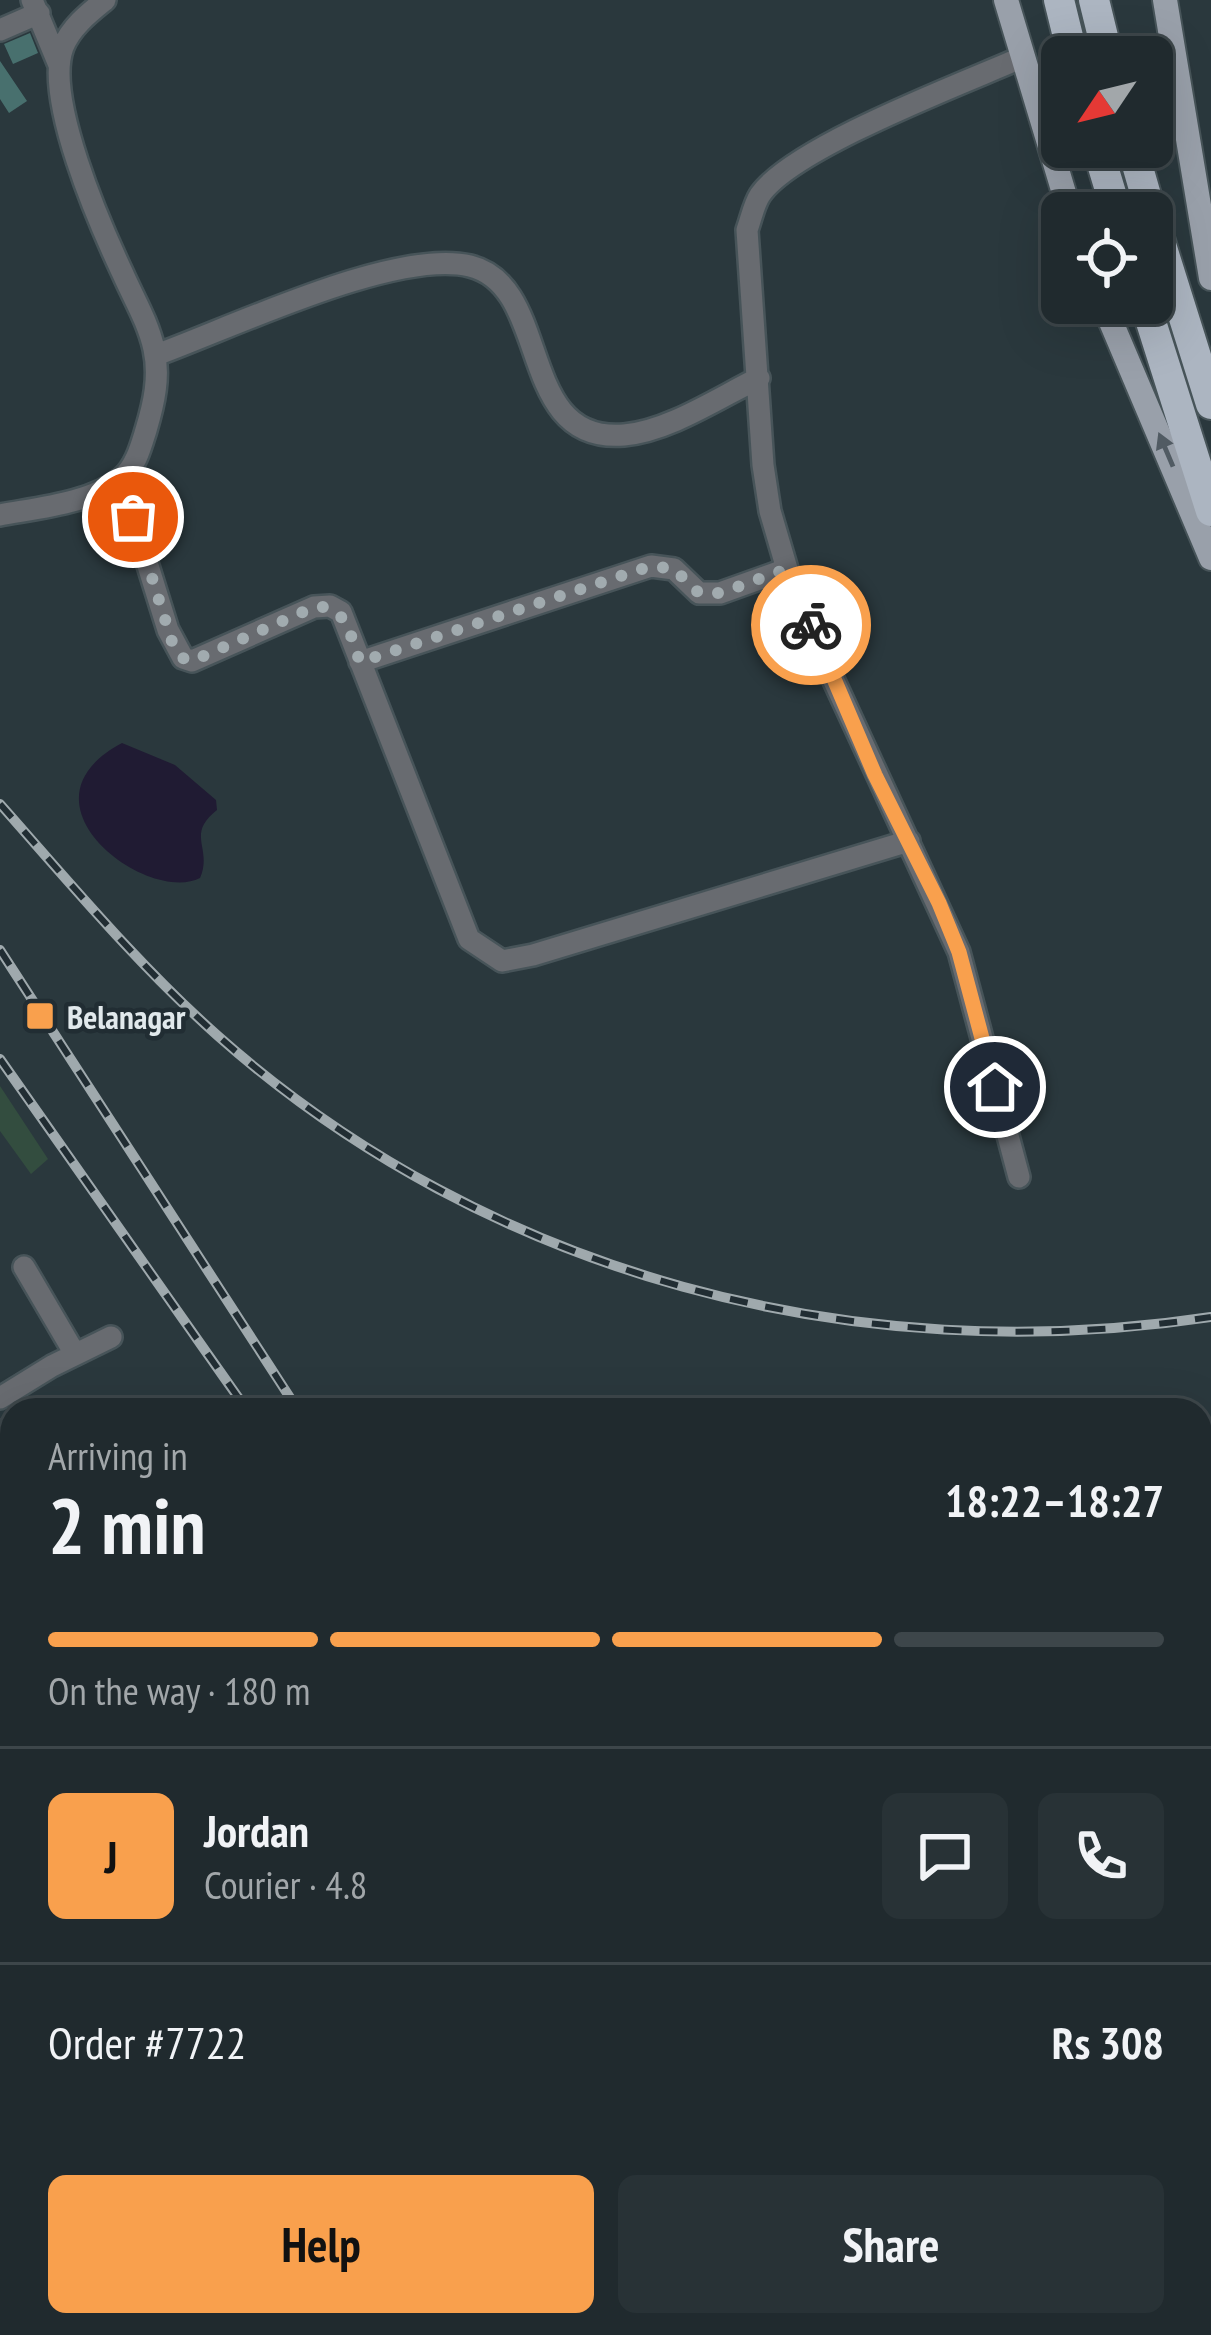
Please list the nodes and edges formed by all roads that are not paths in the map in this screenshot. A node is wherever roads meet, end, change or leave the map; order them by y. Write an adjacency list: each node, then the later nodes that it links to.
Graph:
1 (1006, 0): 10 (main road)
2 (1059, 0): 8 (highway)
3 (1094, 0): 9 (highway)
4 (1166, 0): 13 (main road)
5 (102, 1): 11 (street)
6 (36, 7): 7 (street); 11 (street)
7 (0, 30)
8 (1068, 36)
9 (1103, 36)
10 (1023, 57): 12 (main road); 18 (street)
11 (59, 65): 17 (street)
12 (1064, 192)
13 (1211, 278)
14 (1173, 282): 19 (highway)
15 (1112, 324): 23 (main road, one-way to 15)
16 (1152, 324): 21 (highway)
17 (156, 355): 18 (street); 20 (street)
18 (759, 378): 24 (street)
19 (1211, 404)
20 (121, 479): 22 (street); 25 (street)
21 (1211, 511)
22 (0, 515)
23 (1211, 558)
24 (787, 569): 25 (street); 26 (street)
25 (360, 662): 26 (street)
26 (909, 841): 27 (street)
27 (1019, 1177)
28 (24, 1267): 30 (street)
29 (111, 1337): 30 (street)
30 (75, 1354): 31 (street)
31 (0, 1398)

